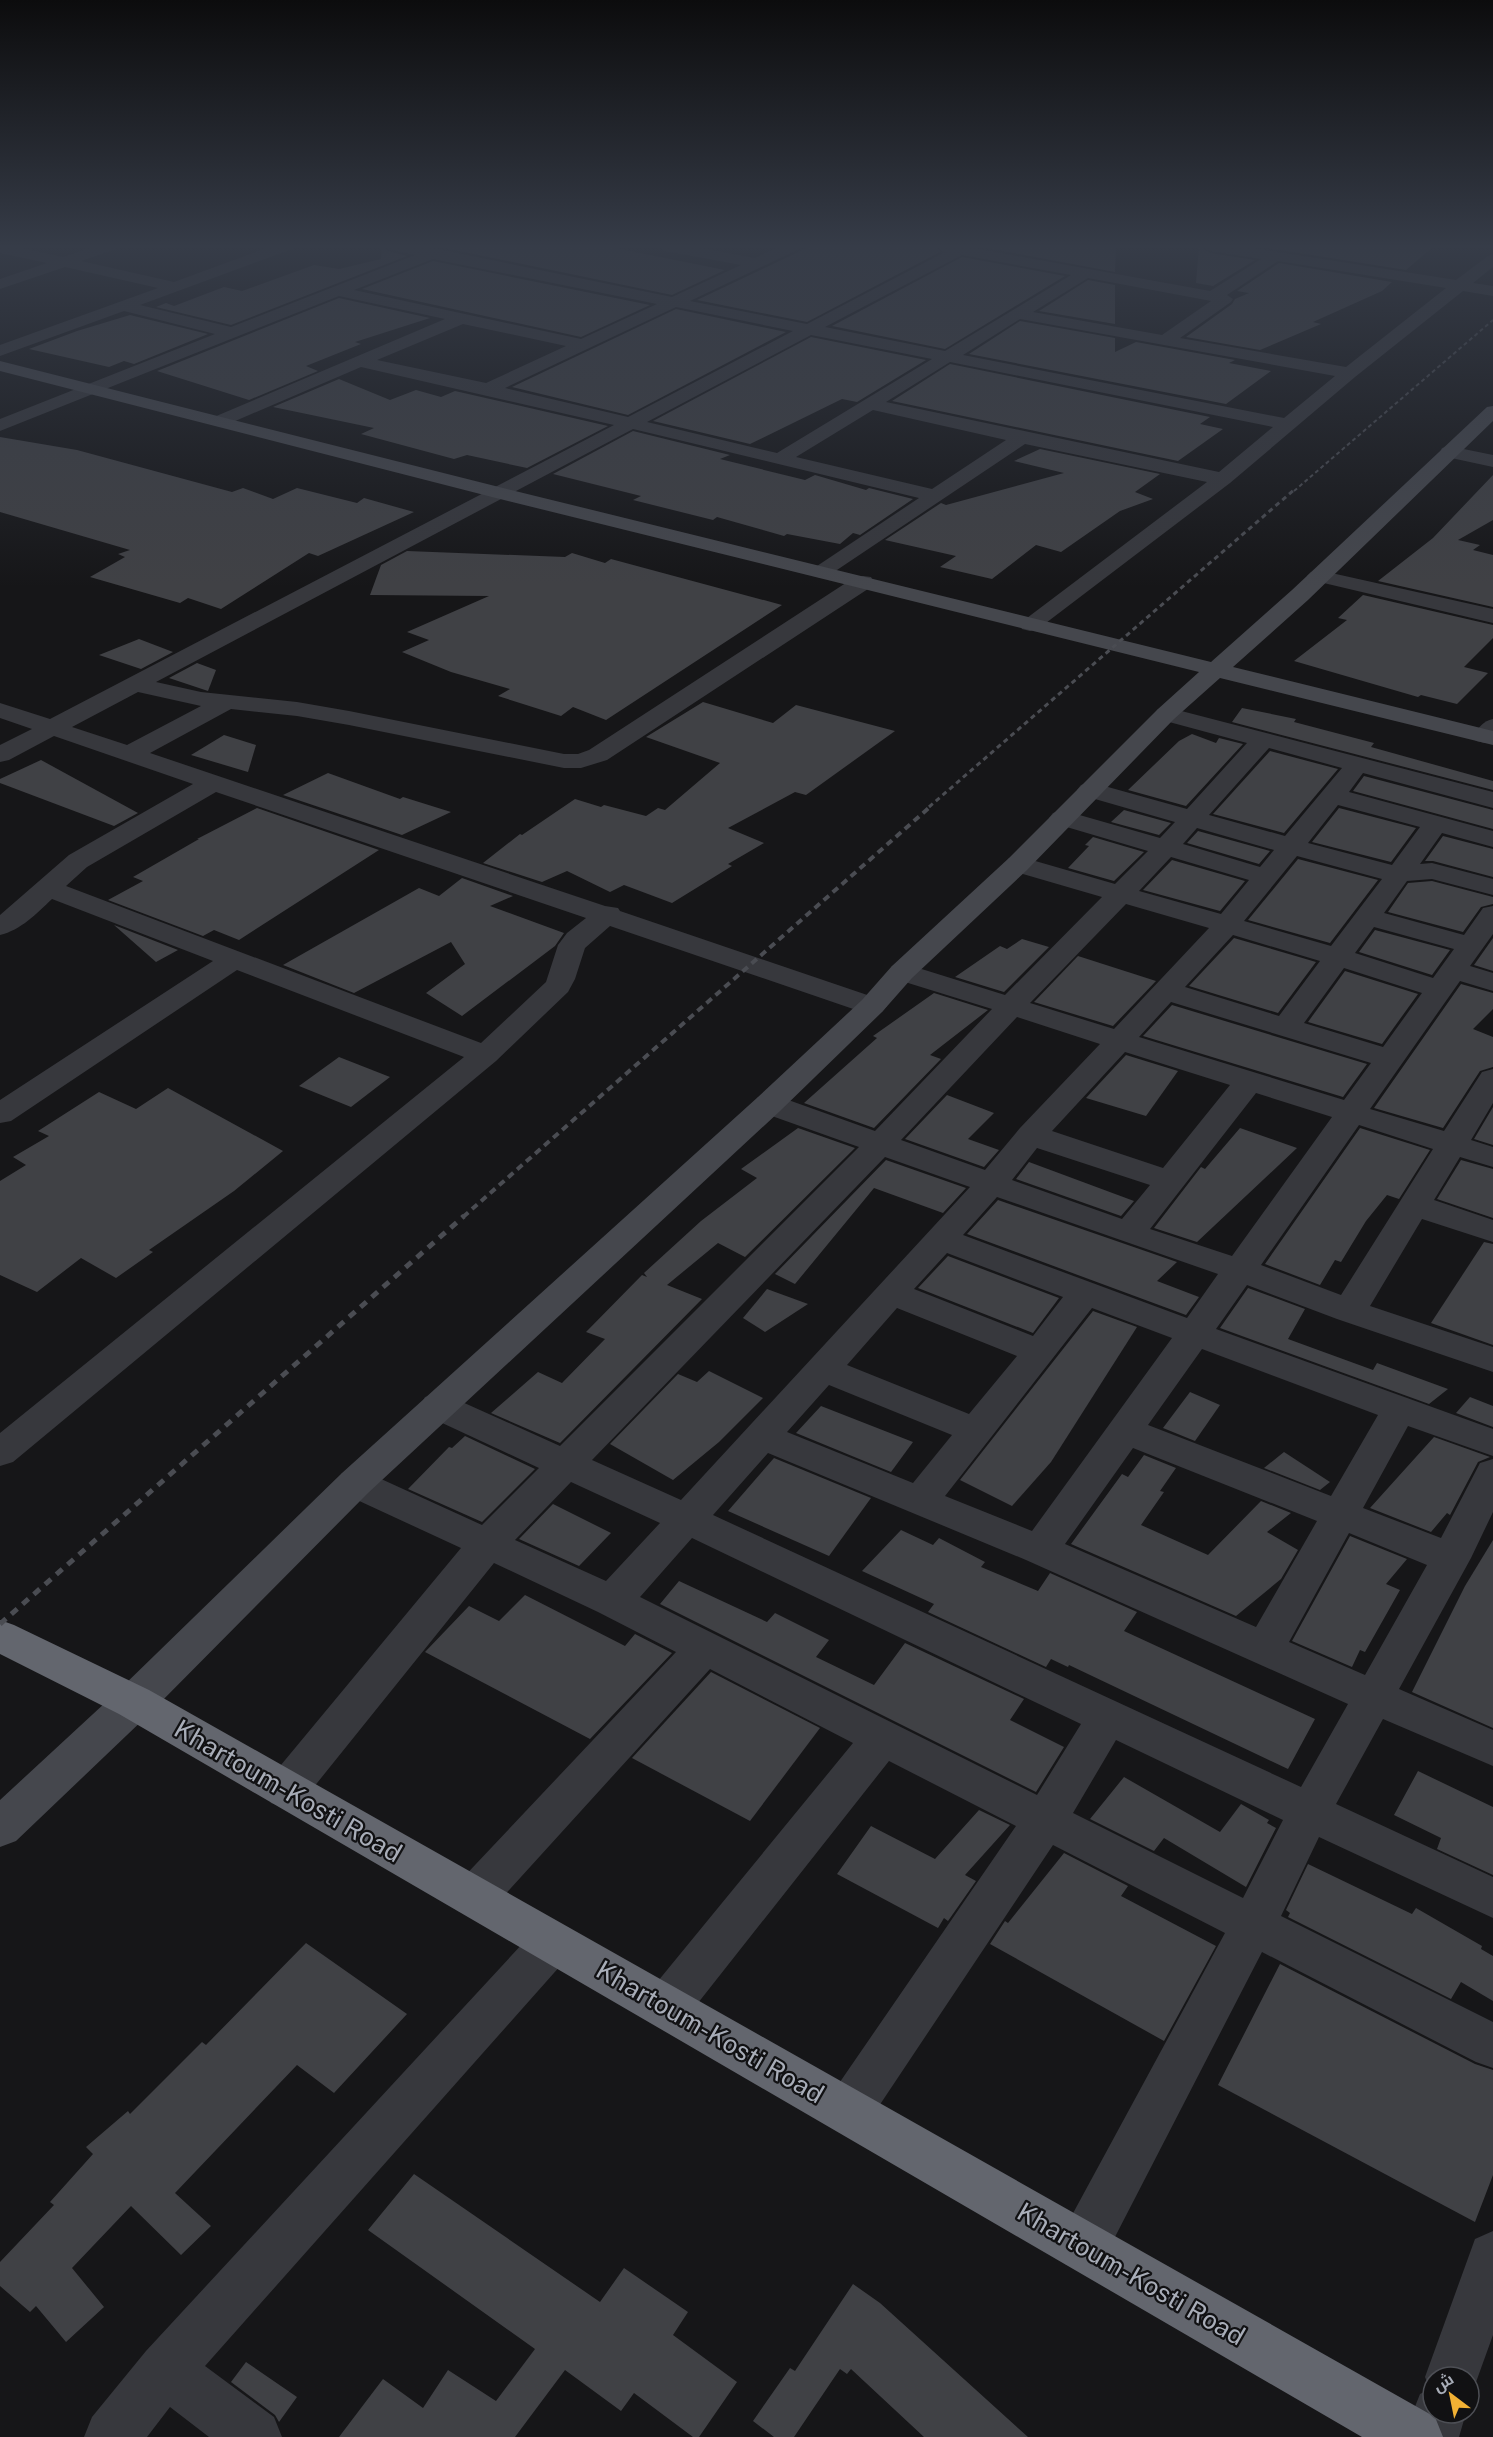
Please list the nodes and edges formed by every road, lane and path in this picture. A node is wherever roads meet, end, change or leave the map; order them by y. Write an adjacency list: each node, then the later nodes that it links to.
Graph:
1 (165, 360): 12 (street)
2 (366, 360): 9 (street)
3 (551, 360): 13 (street)
4 (751, 360): 17 (street)
5 (942, 360): 14 (street)
6 (967, 360): 18 (street)
7 (1278, 360): 11 (street)
8 (1366, 360): 11 (street)
9 (361, 362): 13 (street); 16 (street)
10 (0, 366): 12 (street)
11 (1349, 373): 18 (street)
12 (90, 389): 16 (street); 19 (street)
13 (488, 389): 17 (street)
14 (872, 404): 20 (street); 22 (street)
15 (1493, 411): 21 (street)
16 (220, 421): 25 (street)
17 (631, 423): 22 (street); 25 (street)
18 (1289, 424): 24 (street)
19 (0, 425)
20 (1022, 438): 24 (street); 26 (street)
21 (1449, 452): 23 (street); 28 (street)
22 (780, 459): 26 (street)
23 (1493, 461)
24 (1223, 479): 31 (street)
25 (499, 493): 27 (street); 33 (street)
26 (935, 496): 27 (street)
27 (821, 572): 29 (street)
28 (1318, 576): 30 (street); 32 (street)
29 (863, 582): 31 (street); 34 (street)
30 (1493, 616)
31 (1030, 624): 32 (street)
32 (1216, 668): 36 (street); 38 (street)
33 (135, 684): 34 (street); 37 (street)
34 (226, 702): 40 (street)
35 (0, 710): 37 (street)
36 (1166, 714): 39 (street); 44 (street)
37 (53, 727): 40 (street); 41 (street)
38 (1490, 733)
39 (1264, 739): 42 (street); 48 (street)
40 (131, 753): 43 (street)
41 (0, 755)
42 (1359, 764): 45 (street); 46 (street)
43 (215, 782): 57 (street); 59 (street)
44 (1090, 790): 47 (street); 48 (street)
45 (1332, 795): 49 (street); 51 (street)
46 (1493, 800)
47 (1062, 818): 52 (street); 53 (street)
48 (1193, 818): 51 (street); 52 (street)
49 (1436, 824): 50 (street); 54 (street)
50 (1493, 839)
51 (1291, 845): 54 (street); 55 (street)
52 (1166, 848): 55 (street); 58 (street)
53 (1018, 864): 58 (street); 67 (street)
54 (1400, 874): 56 (street); 61 (street)
55 (1267, 877): 62 (street)
56 (1493, 887)
57 (48, 888): 63 (street); 65 (street)
58 (1121, 894): 62 (street); 70 (street)
59 (608, 914): 71 (street); 74 (street)
60 (1493, 914): 66 (street)
61 (1369, 917): 64 (street); 66 (street)
62 (1226, 926): 64 (street); 69 (street)
63 (0, 927)
64 (1338, 957): 66 (street); 72 (street)
65 (234, 960): 74 (street); 80 (street)
66 (1454, 968): 68 (street); 75 (street)
67 (903, 972): 70 (street); 71 (street)
68 (1493, 982)
69 (1166, 991): 72 (street); 73 (street)
70 (1012, 1005): 73 (street); 82 (street)
71 (872, 1006): 78 (street)
72 (1286, 1027): 75 (street)
73 (1121, 1038): 76 (street); 81 (street)
74 (485, 1055): 105 (street)
75 (1390, 1059): 79 (street)
76 (1250, 1080): 79 (street); 85 (street)
77 (1492, 1082): 83 (street)
78 (769, 1104): 82 (street); 99 (street)
79 (1352, 1112): 83 (street); 91 (street)
80 (0, 1114)
81 (1031, 1136): 85 (street); 86 (street)
82 (880, 1144): 86 (street); 106 (street)
83 (1452, 1144): 84 (street); 87 (street)
84 (1493, 1157)
85 (1170, 1181): 89 (street)
86 (991, 1185): 89 (street); 90 (street)
87 (1414, 1205): 88 (street); 94 (street)
88 (1493, 1231)
89 (1129, 1233): 91 (street)
90 (942, 1239): 92 (street); 93 (street)
91 (1240, 1270): 94 (street); 95 (street)
92 (891, 1293): 96 (street); 98 (street)
93 (1085, 1293): 95 (street); 96 (street)
94 (1349, 1311): 97 (street)
95 (1195, 1334): 100 (street); 102 (street)
96 (1040, 1352): 101 (street)
97 (1493, 1360)
98 (823, 1369): 101 (street); 103 (street)
99 (438, 1406): 106 (street); 108 (street)
100 (1400, 1408): 104 (street); 110 (street)
101 (974, 1430): 109 (street)
102 (1126, 1431): 110 (street); 113 (street)
103 (762, 1436): 109 (street); 111 (street)
104 (1493, 1443)
105 (0, 1453)
106 (566, 1464): 111 (street); 112 (street)
107 (1493, 1473): 114 (street)
108 (355, 1483): 112 (street); 120 (street)
109 (919, 1501): 113 (street)
110 (1341, 1515): 114 (street); 118 (street)
111 (686, 1520): 115 (street); 121 (street)
112 (488, 1543): 115 (street); 124 (street)
113 (1040, 1550): 118 (street)
114 (1451, 1558): 119 (street)
115 (612, 1601): 117 (street)
116 (0, 1636): 120 (highway, Khartoum-Kosti Road)
117 (704, 1649): 122 (street); 128 (street)
118 (1264, 1649): 119 (street)
119 (1374, 1698): 123 (street); 125 (street)
120 (134, 1702): 124 (highway, Khartoum-Kosti Road); 127 (street)
121 (1107, 1718): 125 (street); 126 (street)
122 (883, 1737): 126 (street); 132 (street)
123 (1493, 1749)
124 (286, 1790): 128 (highway, Khartoum-Kosti Road)
125 (1309, 1813): 129 (street); 130 (street)
126 (1046, 1819): 130 (street); 134 (street)
127 (0, 1828)
128 (474, 1897): 131 (highway, Khartoum-Kosti Road)
129 (1493, 1898)
130 (1254, 1923): 133 (street); 135 (street)
131 (554, 1942): 132 (highway, Khartoum-Kosti Road); 138 (street)
132 (666, 2007): 134 (highway, Khartoum-Kosti Road)
133 (1493, 2046)
134 (848, 2111): 135 (highway, Khartoum-Kosti Road)
135 (1083, 2246): 141 (highway, Khartoum-Kosti Road)
136 (1493, 2257): 137 (street)
137 (1456, 2365)
138 (165, 2370): 139 (street); 140 (street)
139 (112, 2437)
140 (254, 2437)
141 (1415, 2437)

